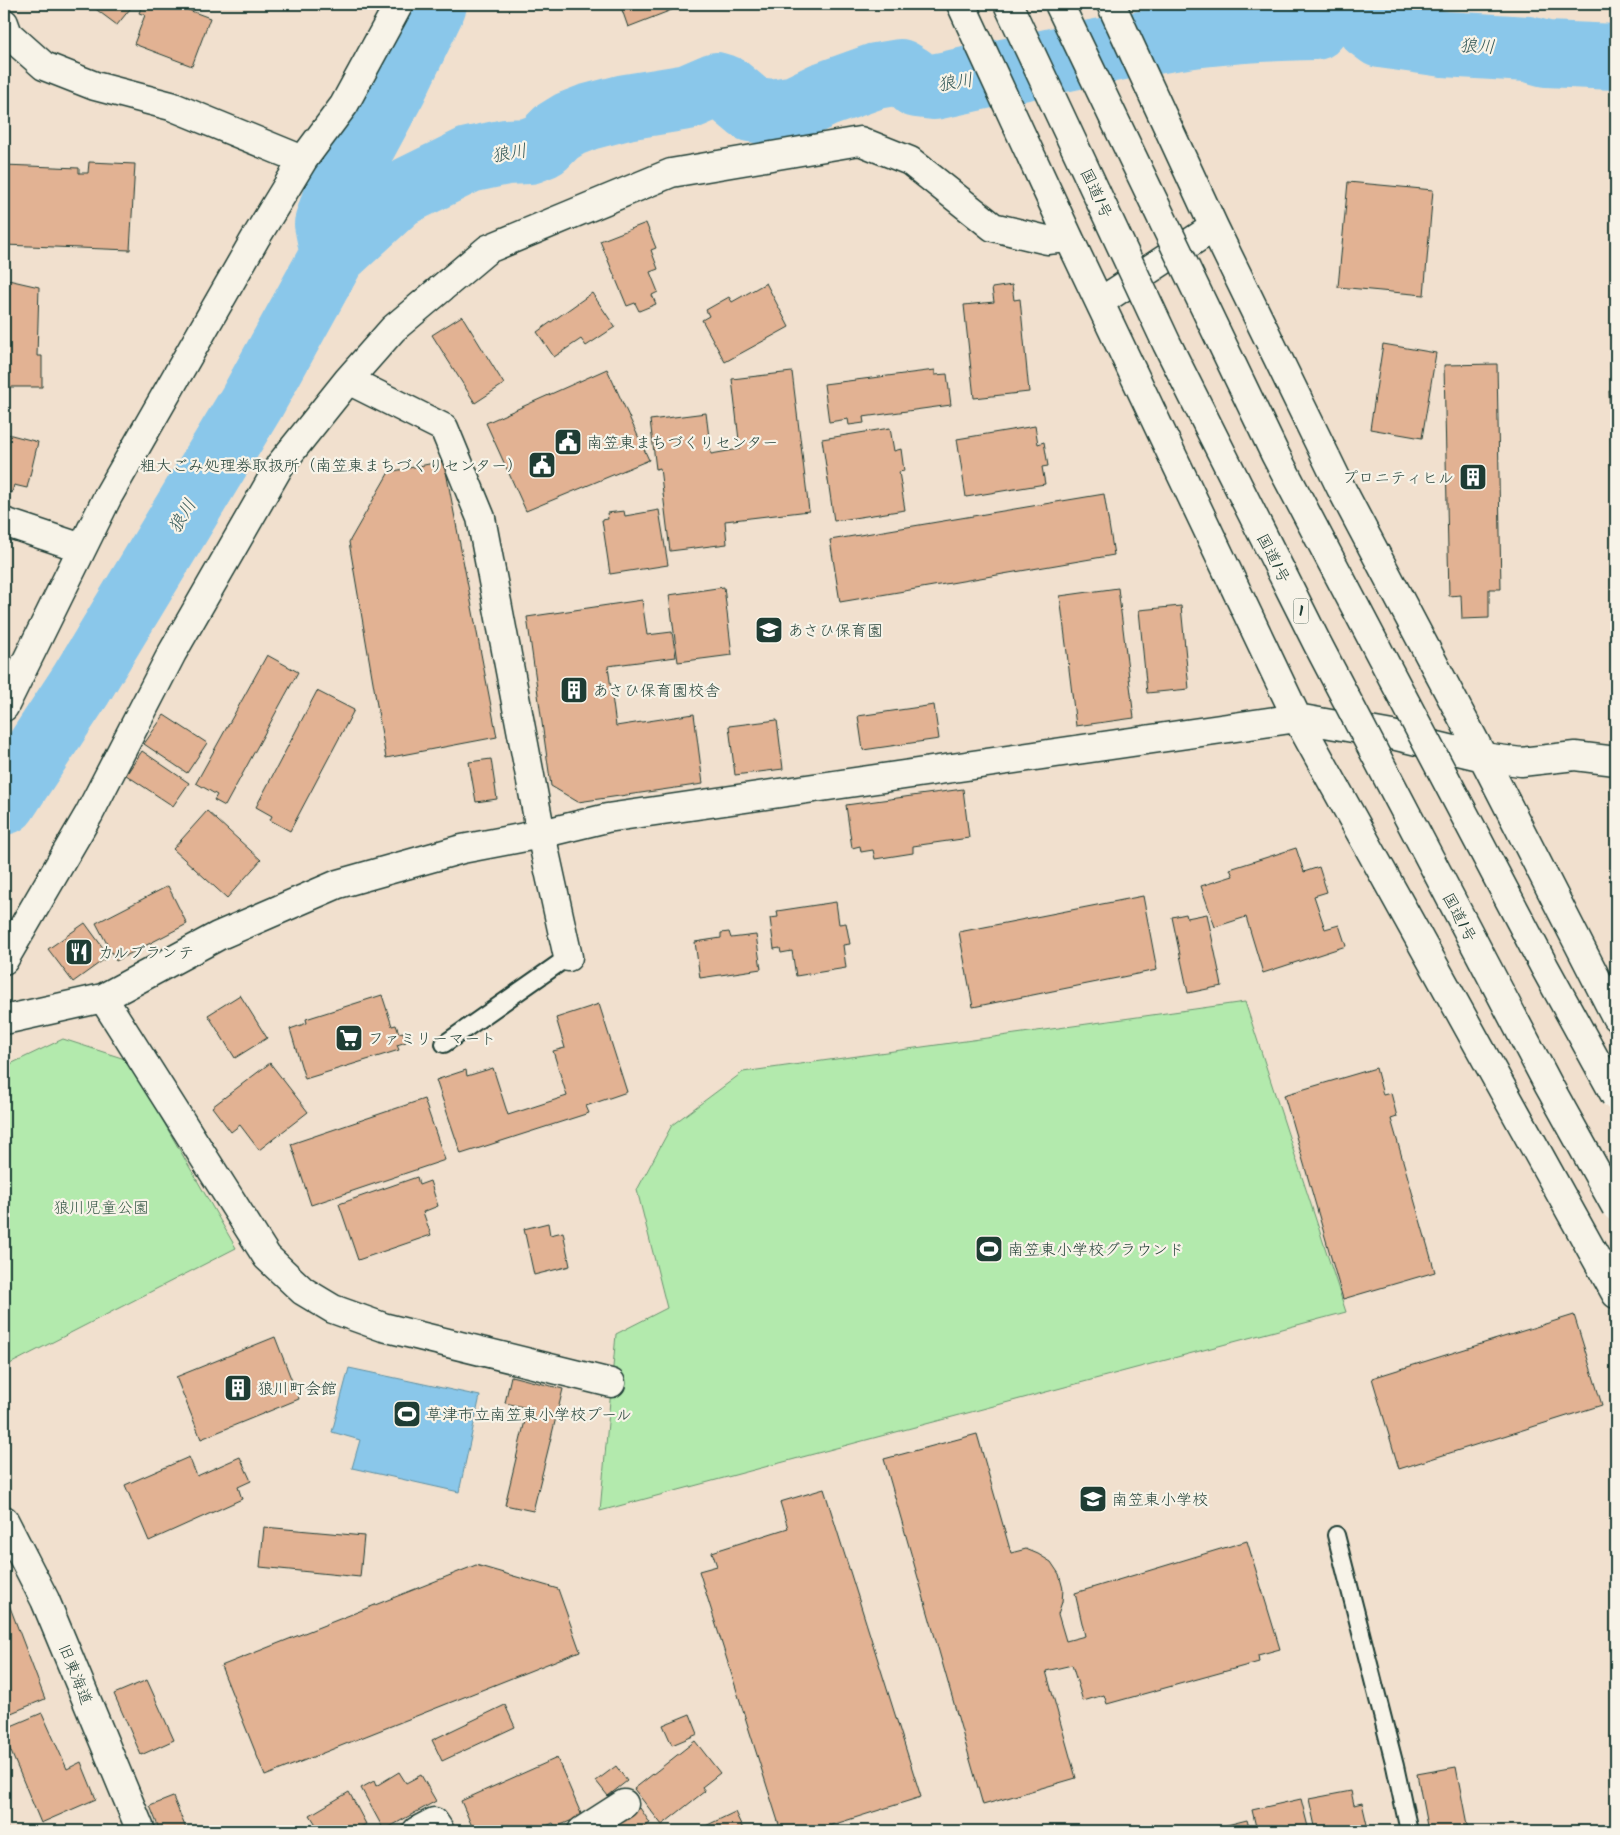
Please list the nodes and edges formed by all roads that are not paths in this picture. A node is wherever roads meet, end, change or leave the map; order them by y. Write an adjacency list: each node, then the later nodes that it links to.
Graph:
1 (399, 4): 7 (main road)
2 (961, 4): 9 (main road)
3 (1008, 4): 26 (main road, 国道1号 / 1, bridge)
4 (1059, 4): 25 (main road, bridge)
5 (1111, 4): 8 (main road)
6 (5, 31): 7 (main road)
7 (303, 160): 13 (main road)
8 (1214, 227): 10 (main road); 16 (main road)
9 (1069, 238): 10 (main road); 11 (main road)
10 (1100, 302): 15 (main road)
11 (348, 380): 18 (main road); 20 (main road)
12 (4, 522): 13 (main road)
13 (82, 548): 14 (main road)
14 (4, 707)
15 (1297, 718): 16 (main road); 18 (main road); 27 (main road)
16 (1483, 757): 17 (main road); 22 (main road)
17 (1616, 761)
18 (541, 834): 19 (main road); 21 (main road)
19 (568, 957): 24 (lane)
20 (4, 960)
21 (103, 998): 23 (main road); 28 (main road)
22 (1616, 1016)
23 (4, 1020)
24 (444, 1044)
25 (1616, 1097)
26 (1616, 1207)
27 (1616, 1294)
28 (611, 1383)
29 (4, 1520): 32 (main road, 旧東海道)
30 (1336, 1535): 36 (lane)
31 (624, 1804): 35 (main road)
32 (140, 1831)
33 (417, 1831): 34 (main road)
34 (440, 1831)
35 (582, 1831)
36 (1409, 1831)

